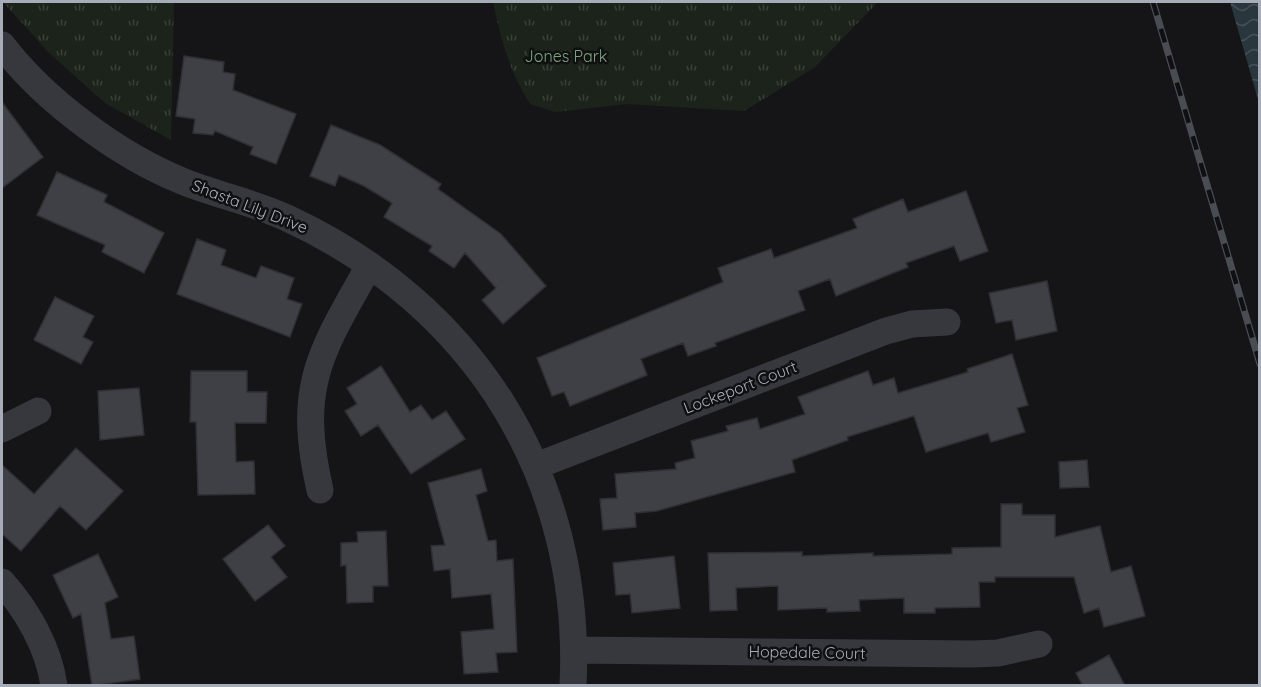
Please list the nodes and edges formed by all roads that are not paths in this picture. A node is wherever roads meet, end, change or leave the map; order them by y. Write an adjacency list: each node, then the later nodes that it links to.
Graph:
1 (3, 51): 2 (street, Shasta Lily Drive)
2 (369, 266): 6 (street, Shasta Lily Drive); 7 (street)
3 (947, 322): 6 (street, Lockeport Court)
4 (38, 411): 5 (street)
5 (2, 429)
6 (536, 466): 10 (street, Shasta Lily Drive)
7 (320, 490)
8 (2, 582): 11 (street)
9 (1039, 644): 10 (street, Hopedale Court)
10 (575, 650): 12 (street, Shasta Lily Drive)
11 (54, 686)
12 (573, 686)

